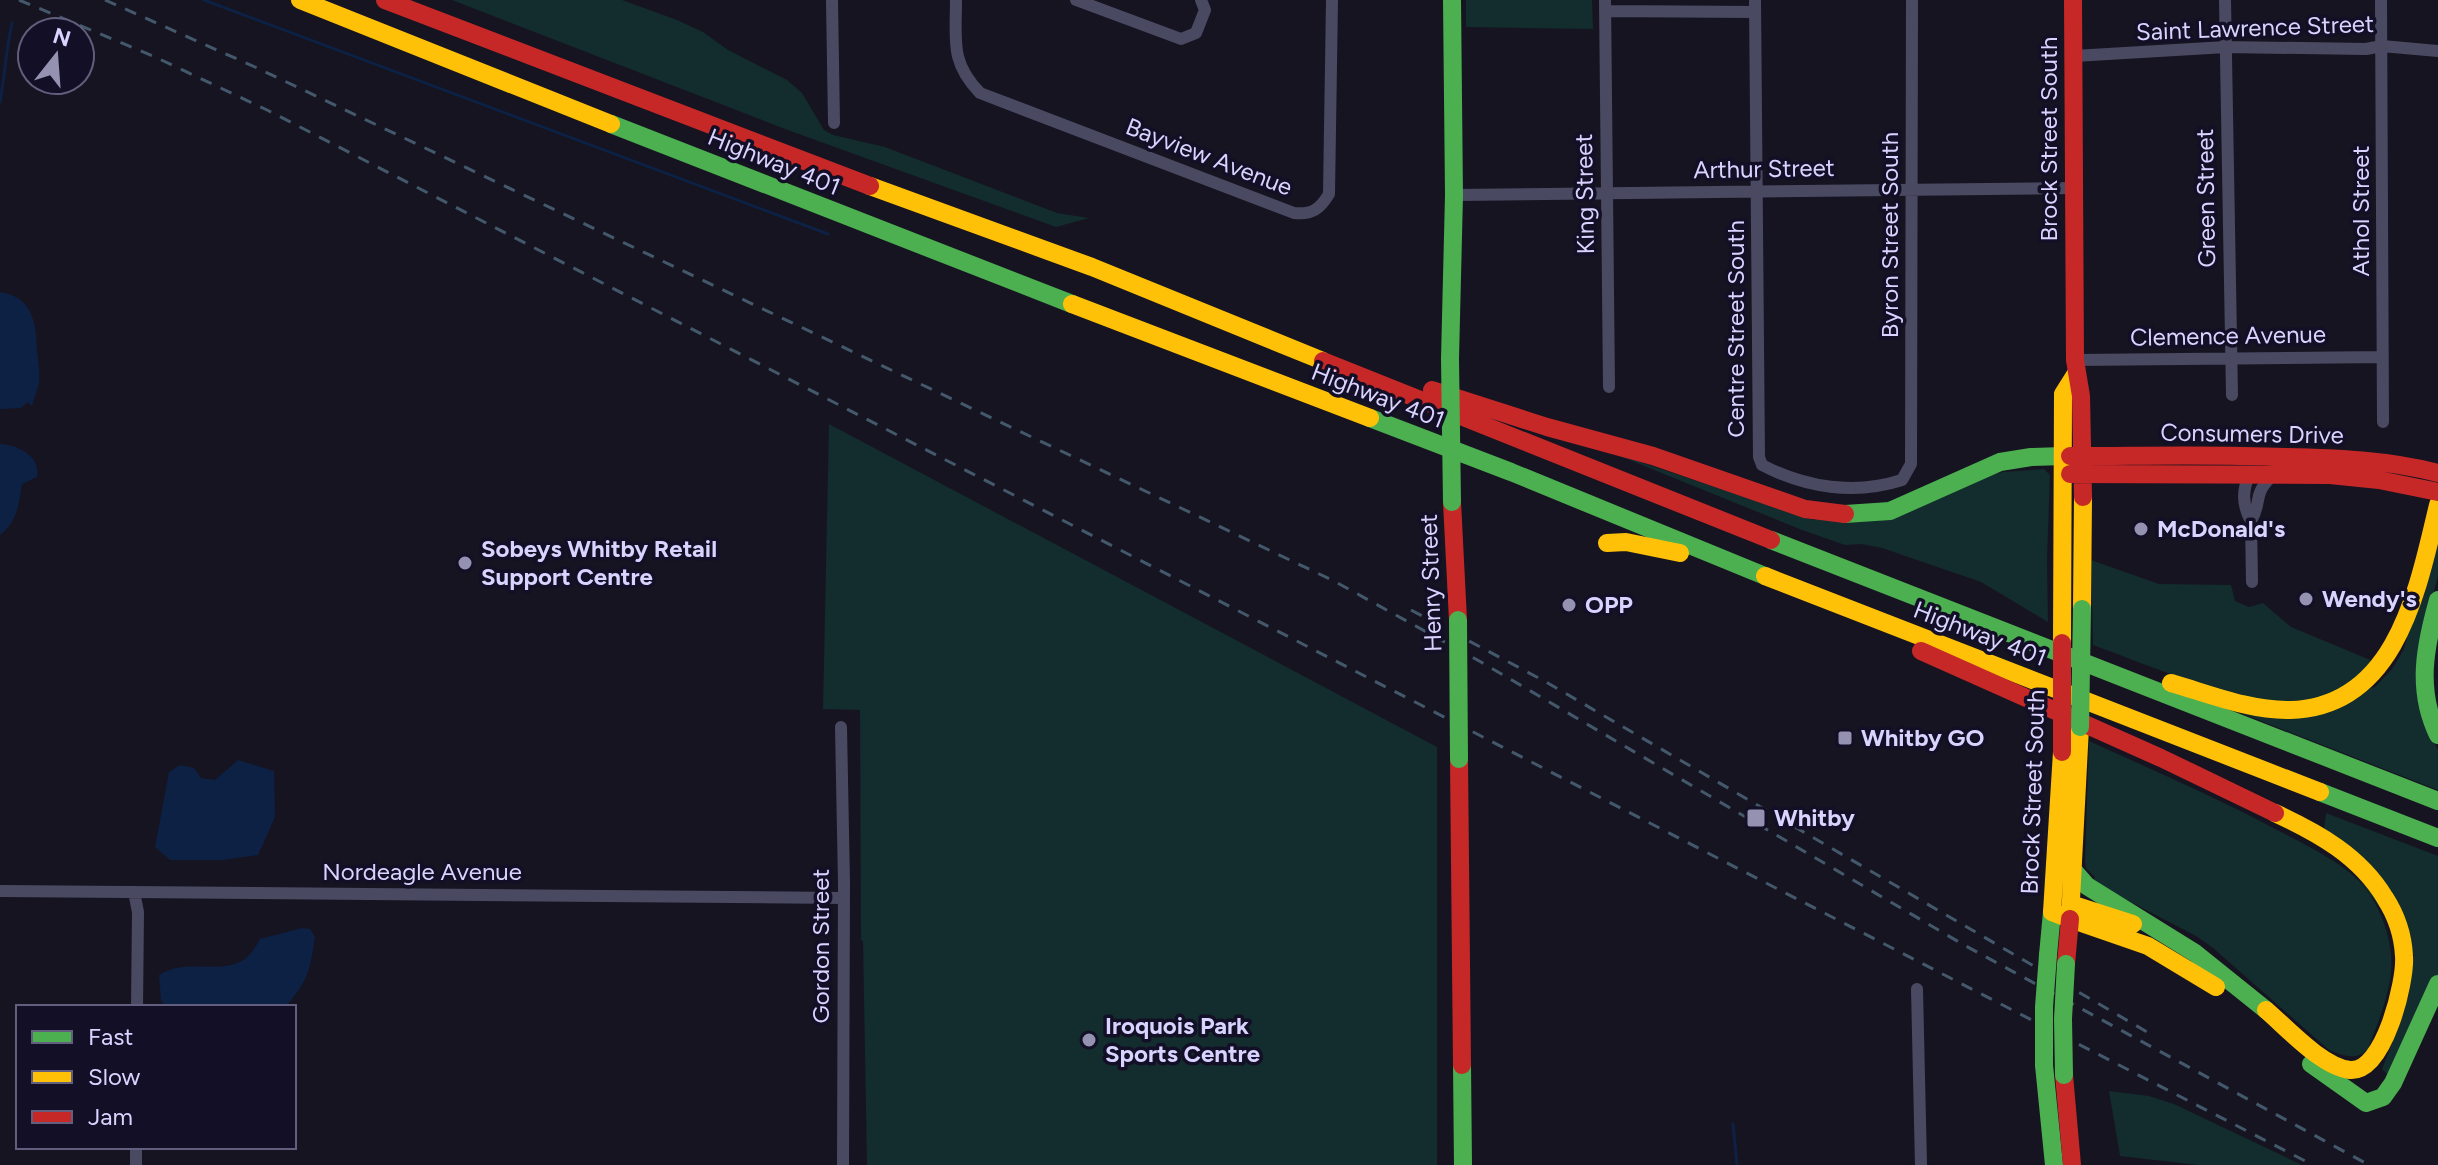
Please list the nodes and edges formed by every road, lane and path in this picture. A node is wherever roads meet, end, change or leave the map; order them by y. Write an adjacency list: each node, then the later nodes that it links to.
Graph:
1 (300, 0): 42 (main road, Highway 401)
2 (385, 0): 25 (main road, Highway 401)
3 (832, 0): 19 (street)
4 (956, 0): 7 (street, Bayview Avenue)
5 (1076, 0): 6 (street)
6 (1201, 0)
7 (1332, 0)
8 (1452, 0): 24 (main road, Henry Street)
9 (1912, 0): 21 (street, Byron Street South)
10 (2073, 0): 18 (main road, Brock Street South)
11 (2225, 0): 16 (street, Green Street)
12 (2381, 0): 15 (street, Athol Street)
13 (1605, 5): 14 (street); 23 (street, King Street)
14 (1755, 6): 22 (street, Centre Street South)
15 (2382, 46): 16 (street, Saint Lawrence Street); 17 (street, Saint Lawrence Street); 26 (street, Athol Street)
16 (2226, 47): 18 (street, Saint Lawrence Street); 27 (street, Green Street)
17 (2438, 51)
18 (2074, 56): 20 (main road, Brock Street South)
19 (834, 123)
20 (2075, 188): 21 (street, Arthur Street); 28 (main road, Brock Street South)
21 (1912, 189): 22 (street, Arthur Street); 33 (street, Byron Street South)
22 (1757, 191): 23 (street, Arthur Street); 33 (street, Centre Street South)
23 (1607, 193): 24 (street, Arthur Street); 29 (street, King Street)
24 (1454, 195): 61 (main road, Henry Street, bridge)
25 (1092, 267): 34 (main road); 43 (main road, Highway 401)
26 (2382, 357): 27 (street, Clemence Avenue); 31 (street, Athol Street)
27 (2232, 358): 28 (street, Clemence Avenue); 30 (street, Green Street)
28 (2075, 367): 34 (main road, Brock Street South)
29 (1609, 387)
30 (2232, 395)
31 (2383, 422)
32 (2263, 456): 34 (main road, Consumers Drive); 35 (main road, Consumers Drive); 36 (street)
33 (1762, 465)
34 (2074, 465): 36 (main road, Consumers Drive); 48 (main road, Brock Street South, bridge); 48 (main road, Brock Street South, bridge)
35 (2438, 473)
36 (2249, 475): 37 (main road, Consumers Drive); 40 (street)
37 (2273, 475): 38 (main road, Consumers Drive); 40 (street)
38 (2438, 492)
39 (2438, 505): 43 (main road)
40 (2251, 521): 44 (street)
41 (1607, 543): 42 (main road)
42 (1739, 566): 50 (main road, Highway 401); 56 (main road)
43 (1860, 575): 49 (main road, Highway 401)
44 (2252, 582)
45 (2438, 600): 47 (main road)
46 (841, 727): 54 (street, Gordon Street)
47 (2438, 735)
48 (2070, 756): 51 (main road, Brock Street South); 55 (main road, Brock Street South)
49 (2438, 801)
50 (2438, 838)
51 (2073, 870): 55 (main road, Brock Street South); 56 (main road)
52 (0, 891): 53 (street, Nordeagle Avenue)
53 (134, 892): 54 (street, Nordeagle Avenue); 59 (street)
54 (844, 898): 60 (street, Gordon Street)
55 (2062, 908): 56 (main road); 57 (main road); 63 (main road, Brock Street South, bridge); 64 (main road, Brock Street South, bridge)
56 (2175, 941)
57 (2438, 984)
58 (1917, 989): 62 (street)
59 (137, 1005)
60 (843, 1165)
61 (1463, 1165)
62 (1921, 1165)
63 (2054, 1165)
64 (2072, 1165)

